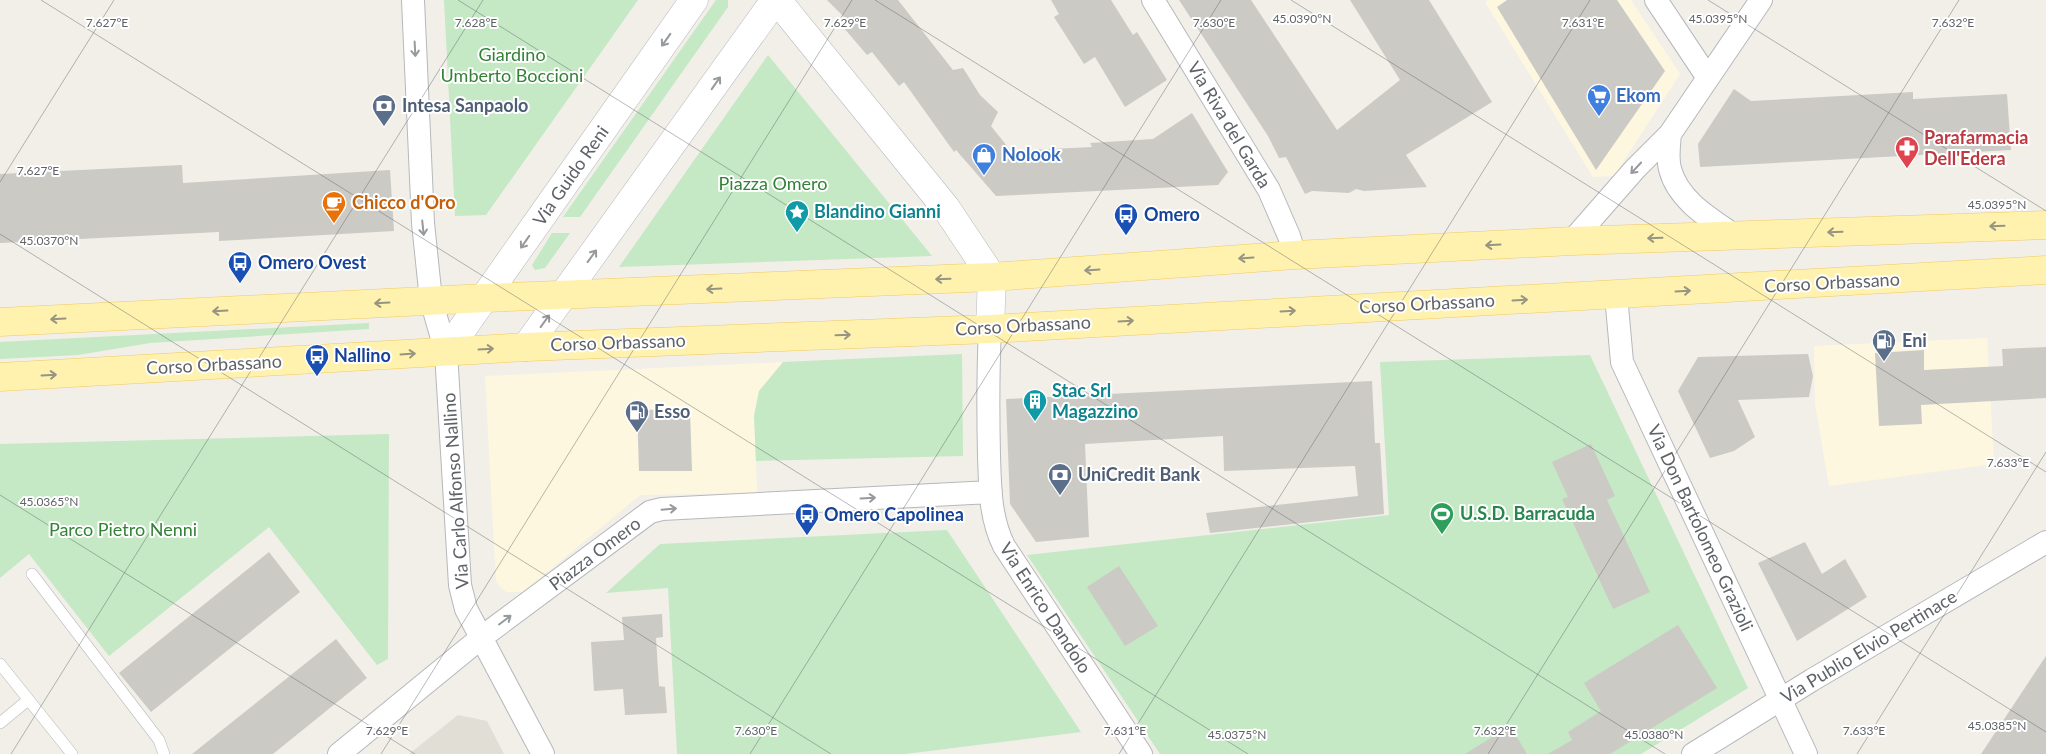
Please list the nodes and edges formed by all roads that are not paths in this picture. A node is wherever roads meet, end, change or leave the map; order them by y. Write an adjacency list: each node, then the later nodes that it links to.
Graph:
1 (413, 0): 18 (street, Via Carlo Alfonso Nallino, one-way to 18)
2 (694, 0): 17 (main road, Via Guido Reni, one-way to 17)
3 (776, 0): 14 (main road); 16 (main road, one-way to 3)
4 (1152, 0): 12 (street, Via Riva del Garda)
5 (1656, 0): 7 (street)
6 (1761, 0): 7 (street)
7 (1708, 78): 8 (street)
8 (1670, 134): 10 (street); 11 (street, one-way to 11)
9 (2046, 225): 10 (main road, one-way to 10)
10 (1734, 235): 11 (main road, one-way to 11)
11 (1572, 241): 12 (main road, one-way to 12)
12 (1295, 255): 14 (main road, one-way to 14)
13 (2046, 270): 15 (main road, Corso Orbassano, one-way to 13)
14 (992, 277): 16 (main road, one-way to 16); 20 (main road)
15 (1616, 295): 20 (main road, Corso Orbassano, one-way to 15); 29 (street, Via Don Bartolomeo Grazioli)
16 (563, 296): 17 (main road); 21 (main road, one-way to 16)
17 (486, 298): 18 (main road); 22 (main road, Via Guido Reni)
18 (431, 300): 19 (main road, one-way to 19); 22 (street, Via Carlo Alfonso Nallino)
19 (0, 322)
20 (990, 329): 21 (main road, Corso Orbassano, one-way to 20); 24 (street, Via Enrico Dandolo)
21 (526, 347): 22 (main road, Corso Orbassano, one-way to 21)
22 (446, 352): 23 (main road, Corso Orbassano, one-way to 22); 27 (street, Via Carlo Alfonso Nallino)
23 (0, 377)
24 (990, 492): 27 (street, Piazza Omero, one-way to 24); 32 (street, Via Enrico Dandolo)
25 (2046, 542): 29 (street, Via Publio Elvio Pertinace)
26 (32, 574): 34 (lane)
27 (482, 637): 35 (street, Piazza Omero); 36 (street, Via Carlo Alfonso Nallino)
28 (0, 664): 30 (lane)
29 (1780, 699): 37 (street, Via Publio Elvio Pertinace); 38 (street, Via Don Bartolomeo Grazioli)
30 (28, 700): 31 (lane); 33 (lane)
31 (0, 724)
32 (1131, 751)
33 (72, 754)
34 (164, 754)
35 (339, 754)
36 (542, 754)
37 (1693, 754)
38 (1806, 754)

